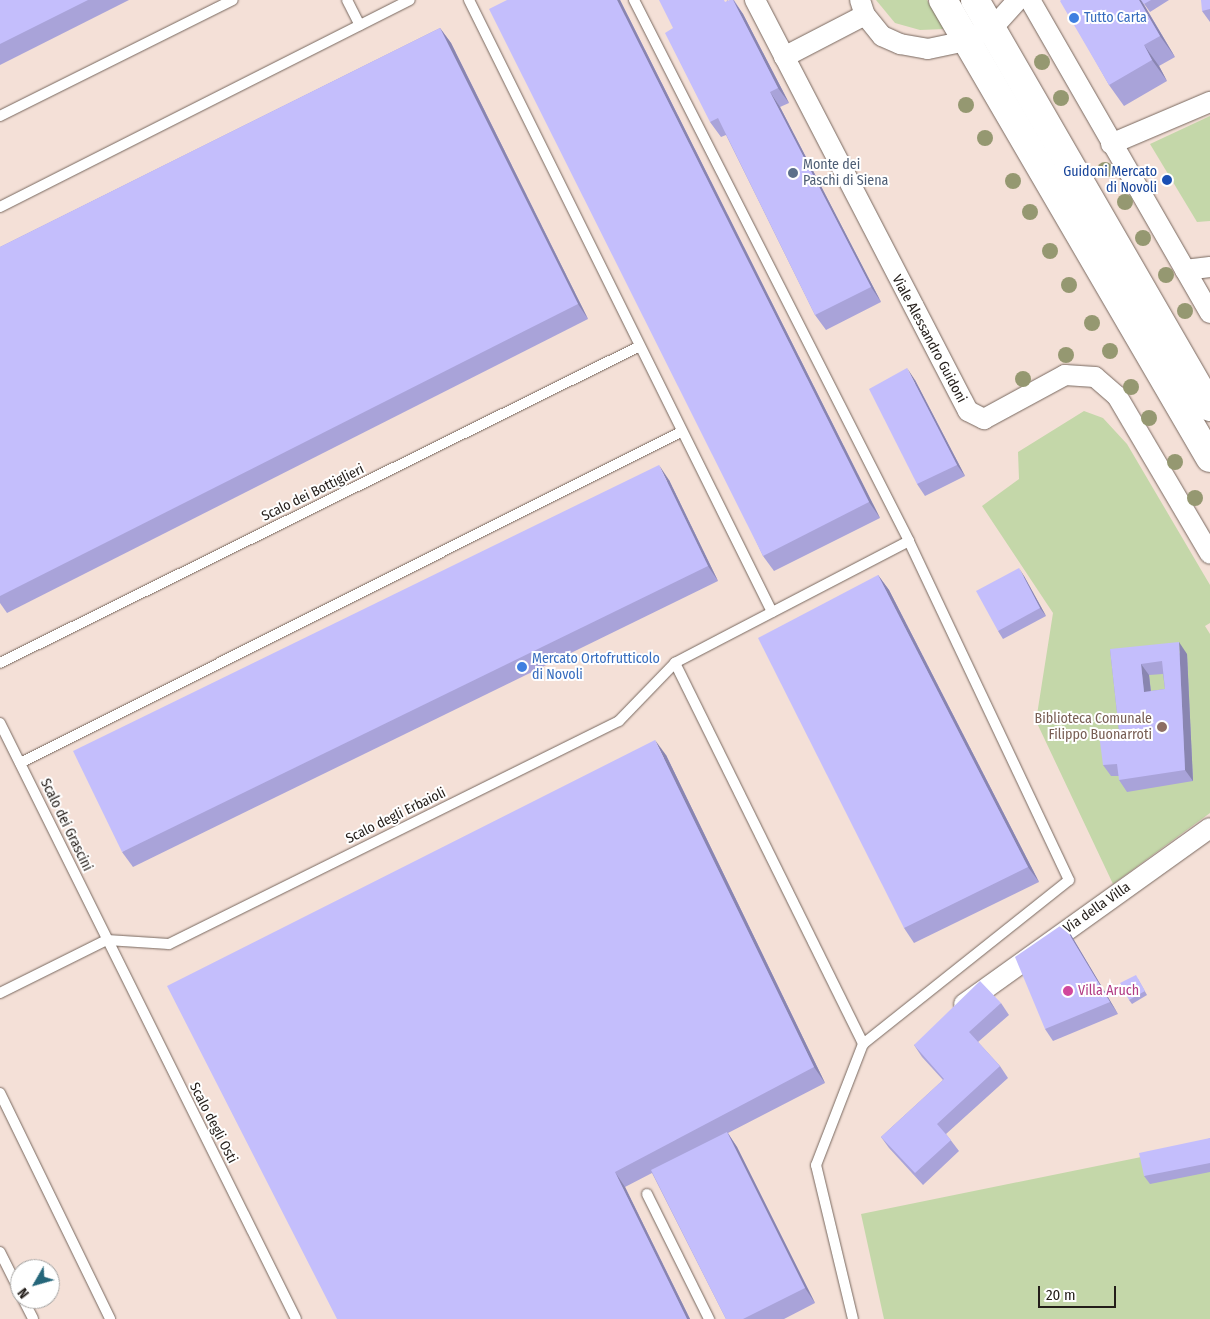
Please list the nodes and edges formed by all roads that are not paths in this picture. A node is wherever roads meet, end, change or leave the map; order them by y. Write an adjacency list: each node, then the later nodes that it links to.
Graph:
1 (233, 0): 17 (lane)
2 (347, 0): 12 (lane)
3 (410, 0): 12 (lane)
4 (469, 0): 23 (lane)
5 (634, 0): 27 (lane)
6 (755, 0): 15 (street, Viale Alessandro Guidoni)
7 (943, 0): 14 (main road)
8 (975, 0): 13 (main road)
9 (1018, 0): 13 (street)
10 (1030, 0): 18 (street)
11 (862, 8): 14 (street); 15 (street)
12 (360, 25): 19 (lane)
13 (992, 27): 14 (street); 24 (main road)
14 (967, 41): 26 (main road)
15 (784, 57): 28 (street, Viale Alessandro Guidoni)
16 (1210, 102): 18 (street)
17 (0, 116)
18 (1111, 144): 21 (street)
19 (0, 207)
20 (1210, 267): 21 (street)
21 (1185, 270): 22 (street)
22 (1210, 313)
23 (638, 348): 25 (lane); 30 (lane, Scalo dei Bottiglieri)
24 (1210, 407)
25 (681, 432): 29 (lane); 33 (lane)
26 (1210, 458)
27 (910, 541): 29 (lane, Scalo degli Erbaioli); 38 (lane)
28 (1210, 554)
29 (772, 612): 31 (lane, Scalo degli Erbaioli)
30 (0, 663)
31 (675, 663): 35 (lane, Scalo degli Erbaioli); 38 (lane)
32 (0, 723): 33 (lane, Scalo dei Grascini)
33 (20, 763): 35 (lane, Scalo dei Grascini)
34 (1210, 828): 37 (street, Via della Villa)
35 (107, 940): 36 (lane); 44 (lane, Scalo degli Osti)
36 (0, 992)
37 (949, 1018)
38 (863, 1044): 46 (lane)
39 (0, 1093): 43 (lane)
40 (647, 1194): 45 (lane)
41 (0, 1252): 42 (lane)
42 (10, 1272)
43 (110, 1319)
44 (296, 1319)
45 (709, 1319)
46 (853, 1319)

